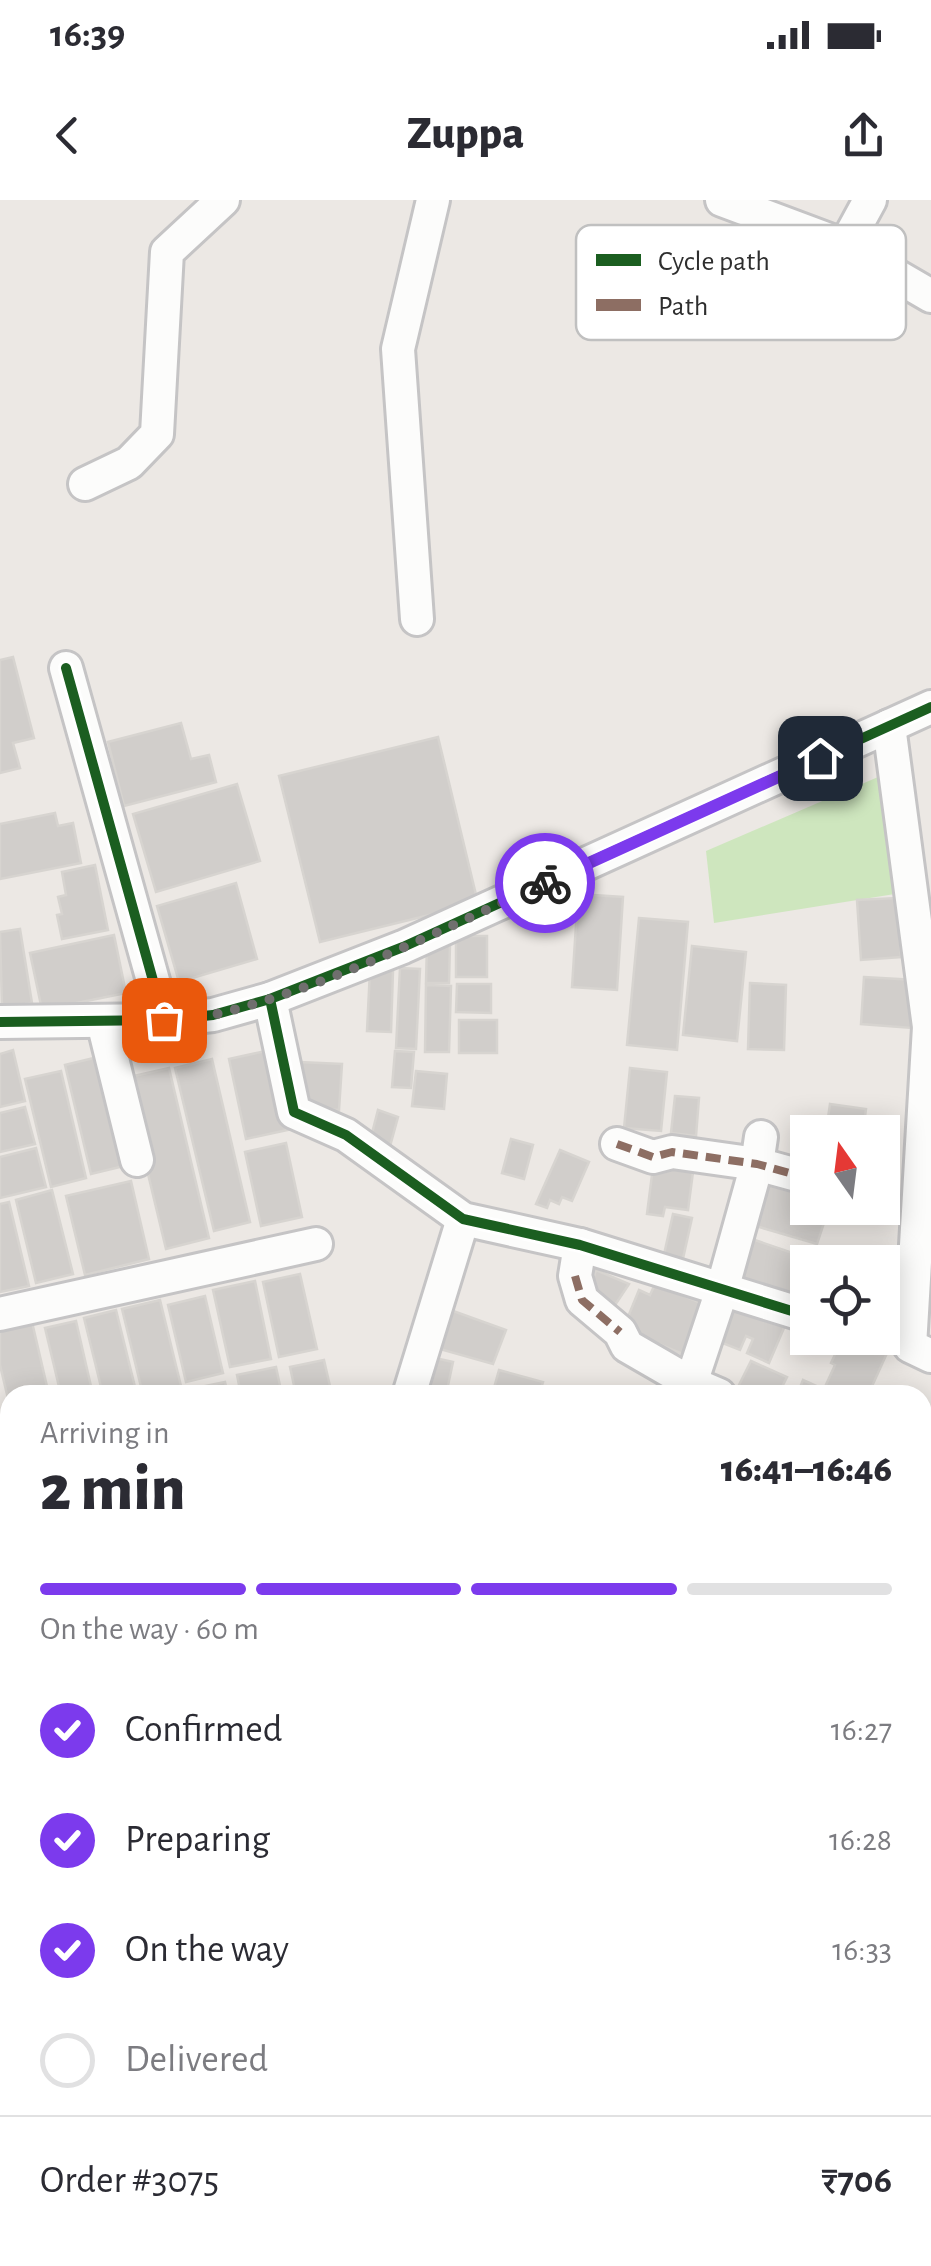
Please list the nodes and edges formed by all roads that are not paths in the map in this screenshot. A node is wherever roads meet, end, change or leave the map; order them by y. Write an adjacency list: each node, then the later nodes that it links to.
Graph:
1 (223, 200): 9 (street)
2 (433, 200): 10 (street)
3 (722, 200): 5 (street)
4 (870, 200): 6 (street)
5 (788, 225)
6 (856, 225)
7 (906, 282): 8 (street)
8 (931, 296)
9 (85, 484)
10 (417, 619)
11 (66, 668): 15 (street)
12 (931, 707): 13 (street)
13 (890, 726): 14 (street); 18 (street)
14 (270, 999): 15 (street); 23 (street)
15 (164, 1020): 17 (street)
16 (0, 1022): 17 (street)
17 (103, 1022): 21 (street)
18 (930, 1027): 29 (street)
19 (617, 1144): 20 (street)
20 (759, 1150): 22 (street); 26 (street)
21 (137, 1160)
22 (790, 1168)
23 (462, 1219): 25 (street); 30 (street)
24 (316, 1244): 28 (street)
25 (580, 1246): 26 (street); 31 (street)
26 (722, 1290): 27 (street); 32 (street)
27 (790, 1311)
28 (0, 1314)
29 (907, 1347)
30 (412, 1385)
31 (698, 1385)
32 (706, 1385)

